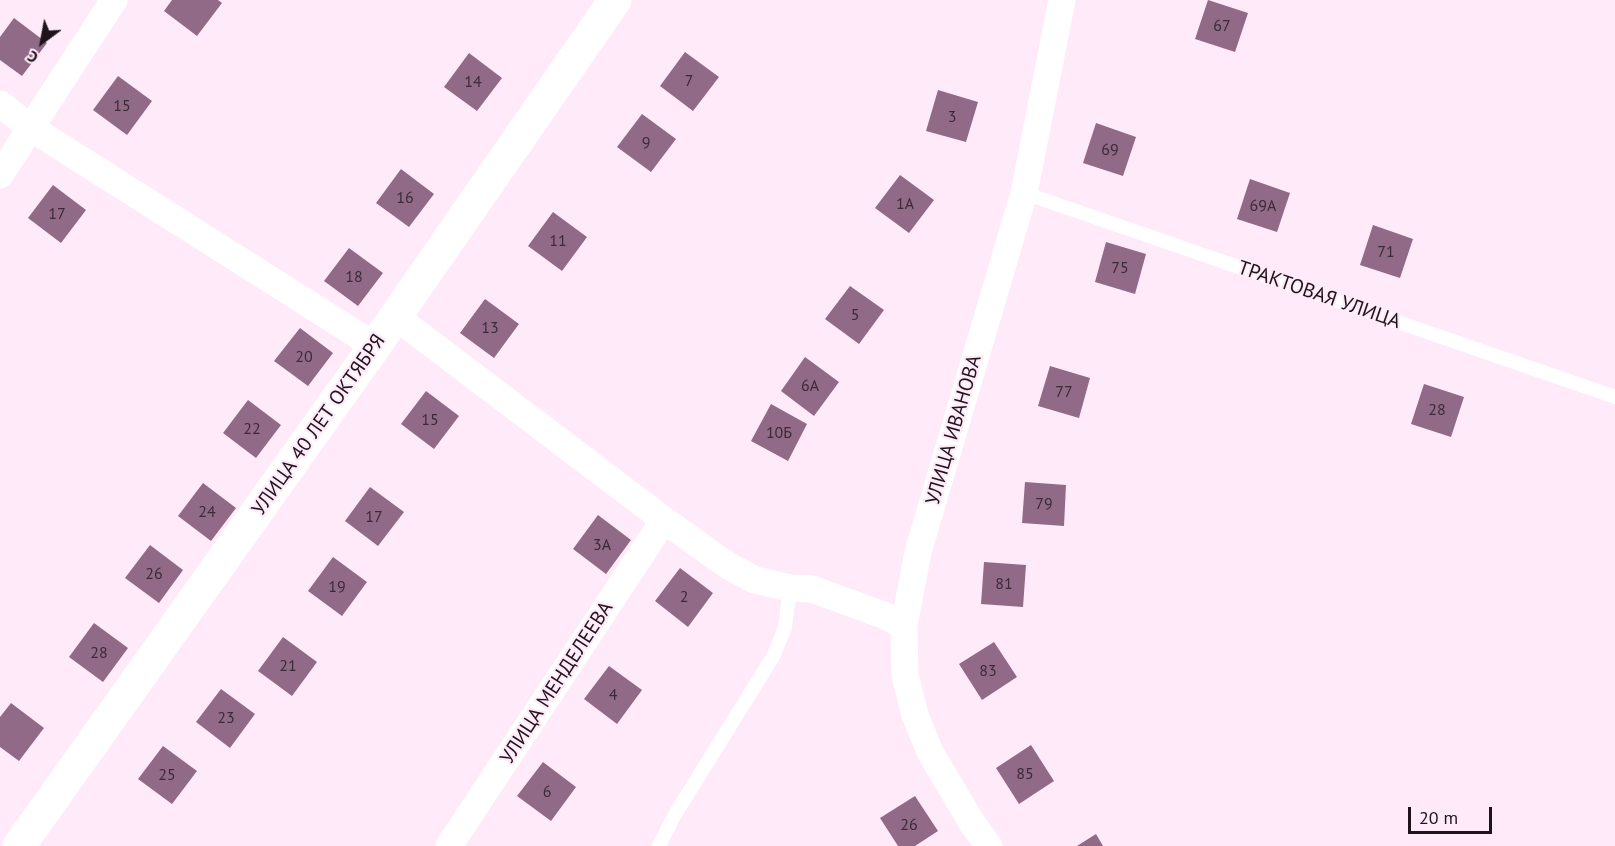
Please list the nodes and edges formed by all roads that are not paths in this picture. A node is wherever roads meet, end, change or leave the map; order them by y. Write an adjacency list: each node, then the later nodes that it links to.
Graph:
1 (114, 0): 5 (street)
2 (615, 0): 8 (street, УЛИЦА 40 ЛЕТ ОКТЯБРЯ)
3 (1062, 0): 7 (street, УЛИЦА ИВАНОВА)
4 (0, 105): 5 (street)
5 (31, 128): 6 (street); 9 (street)
6 (0, 175)
7 (1024, 192): 10 (lane, ТРАКТОВАЯ УЛИЦА); 13 (street, УЛИЦА ИВАНОВА)
8 (396, 316): 9 (street, УЛИЦА 40 ЛЕТ ОКТЯБРЯ); 11 (street)
9 (375, 346): 14 (street, УЛИЦА 40 ЛЕТ ОКТЯБРЯ)
10 (1615, 397)
11 (664, 520): 12 (street); 15 (street, УЛИЦА МЕНДЕЛЕЕВА)
12 (790, 588): 13 (street); 16 (lane)
13 (904, 625): 17 (street, УЛИЦА ИВАНОВА)
14 (19, 846)
15 (449, 846)
16 (659, 846)
17 (989, 846)

